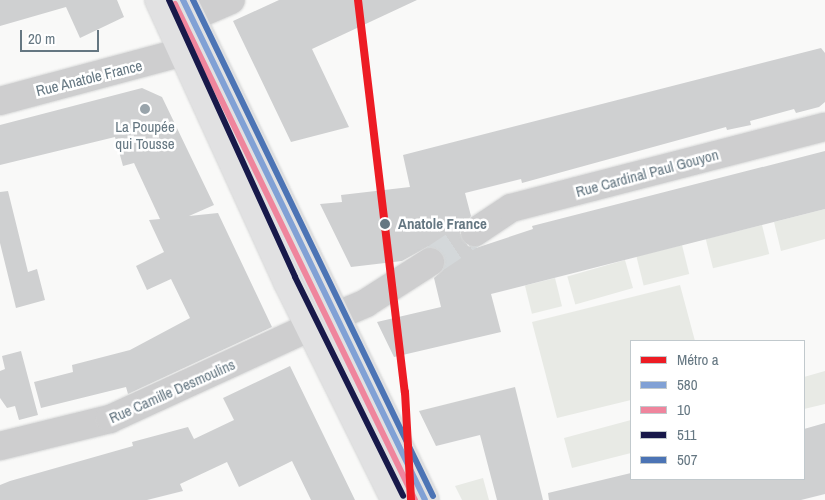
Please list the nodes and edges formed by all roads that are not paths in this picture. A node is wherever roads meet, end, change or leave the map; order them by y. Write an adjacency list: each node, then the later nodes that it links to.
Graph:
1 (159, 0): 3 (street)
2 (230, 0): 3 (street)
3 (182, 15): 4 (street)
4 (194, 49): 5 (street, Rue Anatole France); 9 (street); 10 (street)
5 (0, 101)
6 (825, 127): 7 (street, Rue Cardinal Paul Gouyon)
7 (475, 232)
8 (430, 262): 9 (street)
9 (336, 316): 13 (street)
10 (310, 327): 11 (street, Rue Camille Desmoulins); 12 (street)
11 (0, 446)
12 (395, 500)
13 (425, 500)

